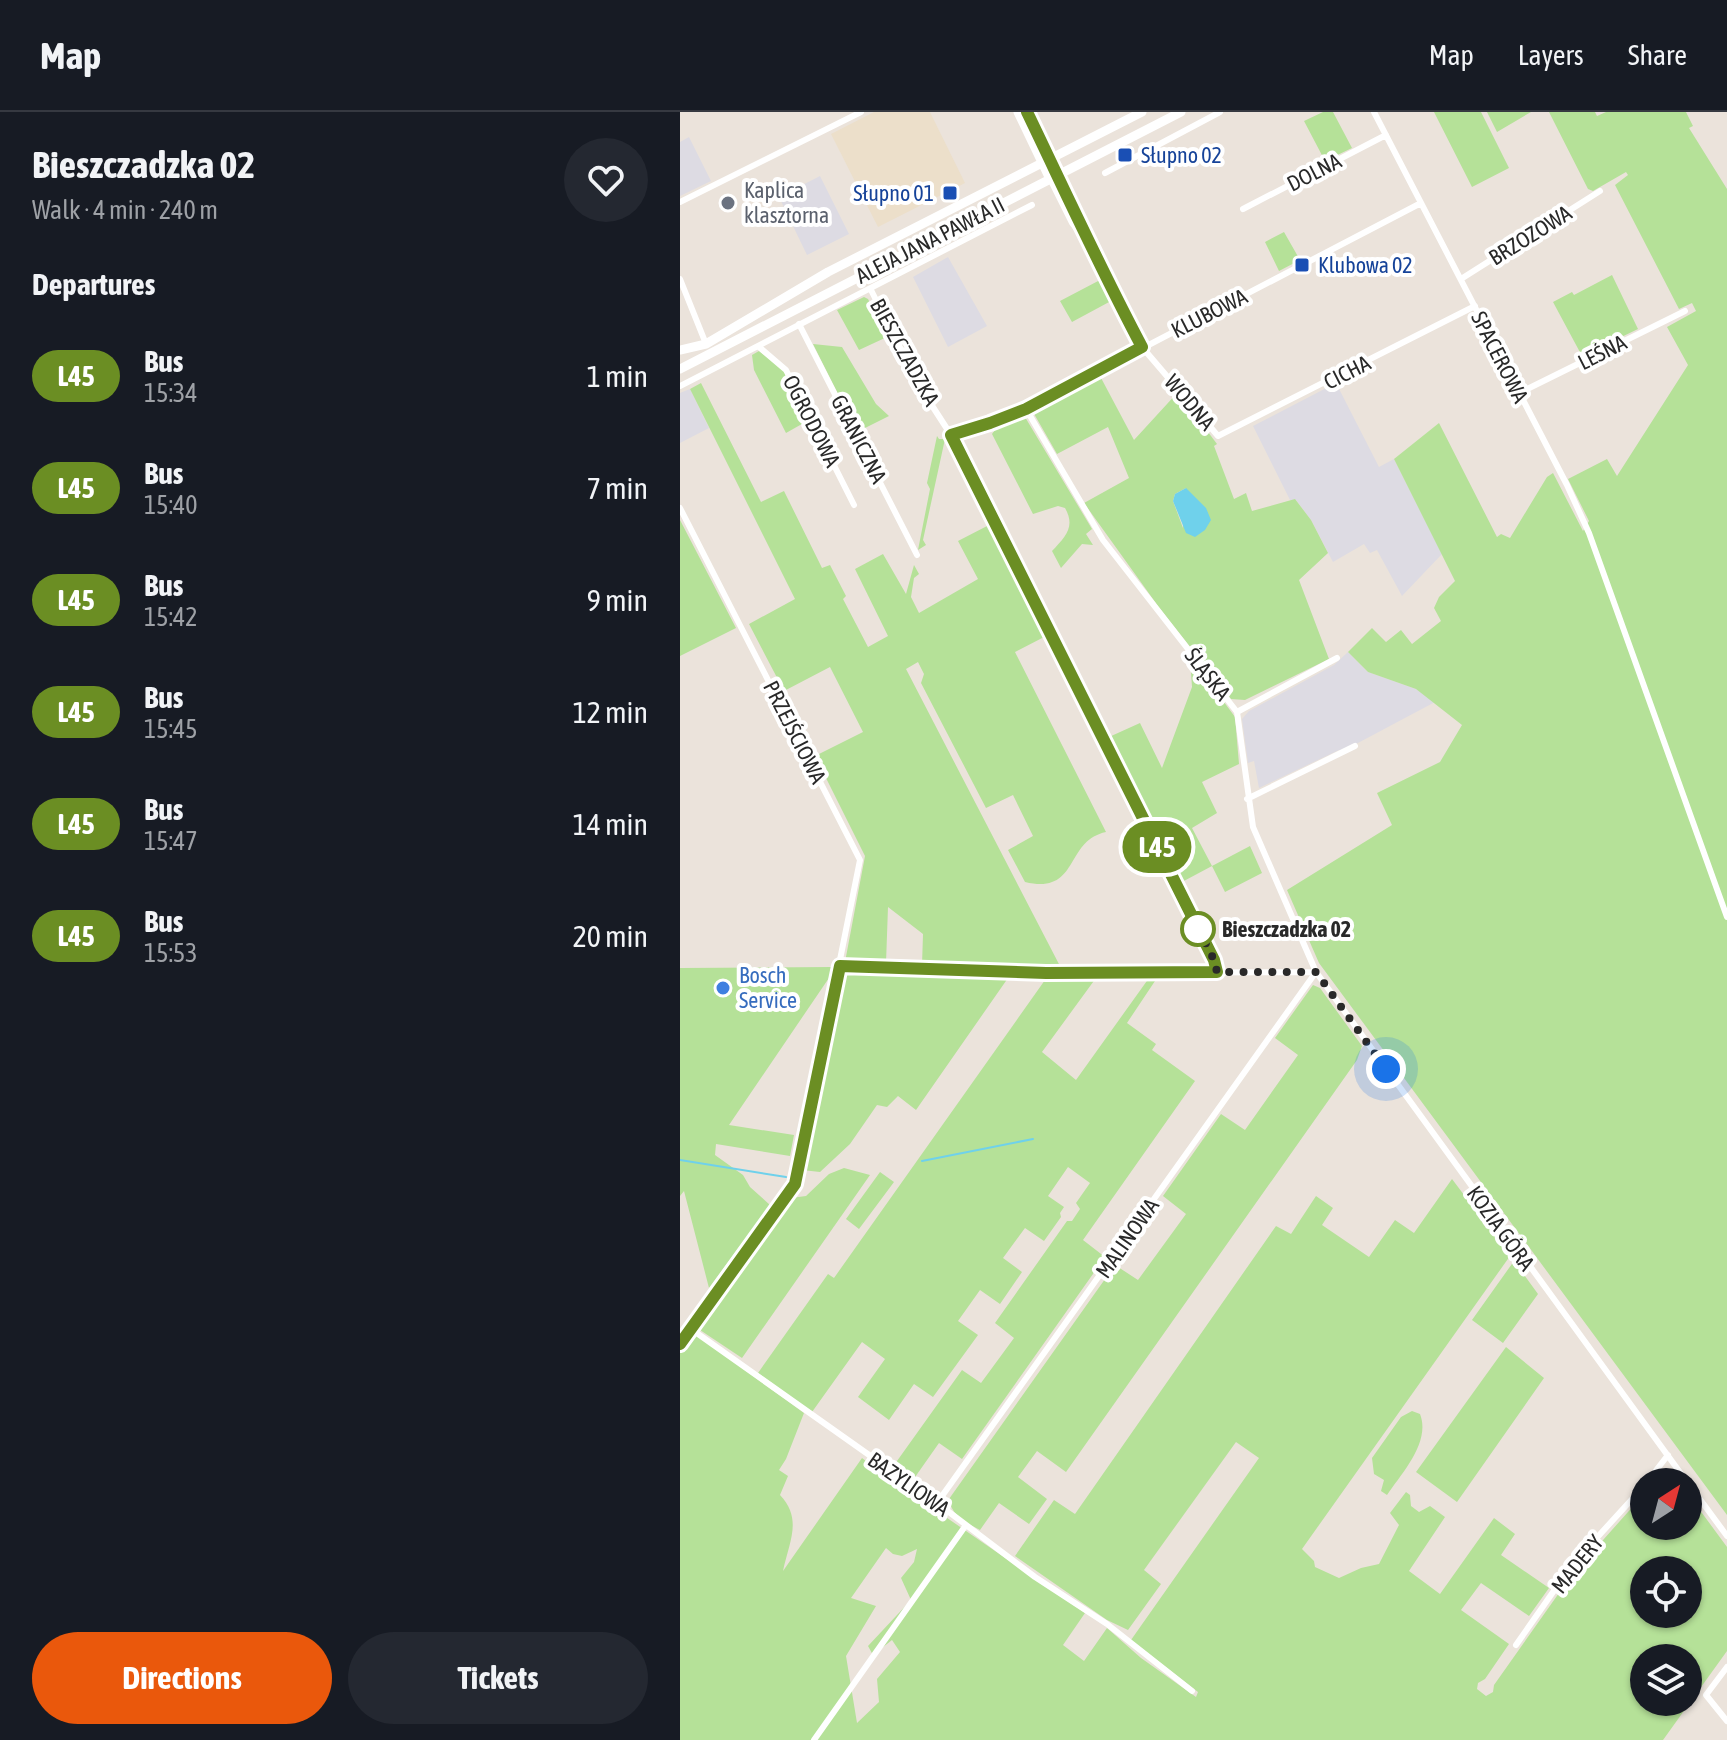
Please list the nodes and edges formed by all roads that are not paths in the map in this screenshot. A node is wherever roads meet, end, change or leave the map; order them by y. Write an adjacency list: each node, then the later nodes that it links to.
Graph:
1 (861, 112): 13 (street)
2 (1018, 112): 9 (main road)
3 (1027, 112): 9 (main road)
4 (1142, 112): 9 (main road, ALEJA JANA PAWŁA II)
5 (1181, 112): 11 (main road, ALEJA JANA PAWŁA II)
6 (1220, 112): 10 (street)
7 (1374, 112): 8 (street, SPACEROWA)
8 (1386, 135): 14 (street, SPACEROWA); 16 (street, DOLNA)
9 (1046, 161): 11 (main road); 23 (main road, ALEJA JANA PAWŁA II)
10 (1105, 173)
11 (1054, 177): 25 (street, WODNA); 27 (main road, ALEJA JANA PAWŁA II)
12 (1600, 191): 18 (street, BRZOZOWA)
13 (680, 202)
14 (1421, 203): 18 (street, SPACEROWA); 25 (street, KLUBOWA)
15 (1032, 205): 19 (street)
16 (1243, 209)
17 (680, 279): 23 (street)
18 (1461, 279): 20 (street, SPACEROWA)
19 (871, 290): 22 (street); 31 (street, BIESZCZADZKA)
20 (1475, 306): 29 (street, SPACEROWA); 32 (street, CICHA)
21 (1685, 311): 29 (street, LEŚNA)
22 (799, 324): 24 (street); 35 (street, GRANICZNA)
23 (706, 344): 26 (main road, ALEJA JANA PAWŁA II)
24 (759, 347): 28 (street); 33 (street, OGRODOWA)
25 (1142, 347): 30 (street, KLUBOWA); 32 (street, WODNA)
26 (680, 350)
27 (680, 369)
28 (680, 386)
29 (1519, 393): 40 (street, SPACEROWA)
30 (1026, 409): 31 (street, KLUBOWA); 37 (street, ŚLĄSKA)
31 (951, 435): 42 (street, BIESZCZADZKA)
32 (1218, 436)
33 (854, 505)
34 (680, 508): 41 (street, PRZEJŚCIOWA)
35 (917, 555)
36 (1337, 658): 37 (street)
37 (1237, 712): 39 (street, ŚLĄSKA)
38 (1355, 746): 39 (street)
39 (1247, 799): 43 (street, ŚLĄSKA)
40 (1727, 917)
41 (840, 966): 42 (street); 44 (street, PRZEJŚCIOWA)
42 (1217, 972): 43 (street)
43 (1316, 972): 46 (street, KOZIA GÓRA); 51 (street, MALINOWA)
44 (691, 1329): 45 (street, PRZEJŚCIOWA); 51 (street, BAZYLIOWA)
45 (680, 1344)
46 (1668, 1455): 47 (street, MADERY); 48 (street, KOZIA GÓRA)
47 (1658, 1468)
48 (1678, 1468)
49 (1702, 1501): 53 (street, KOZIA GÓRA)
50 (1630, 1502): 54 (street, MADERY)
51 (937, 1503): 52 (street, BAZYLIOWA)
52 (966, 1525): 56 (street, BAZYLIOWA); 58 (street)
53 (1727, 1536)
54 (1516, 1645)
55 (1727, 1667): 57 (street)
56 (1192, 1691)
57 (1727, 1721)
58 (814, 1740)

